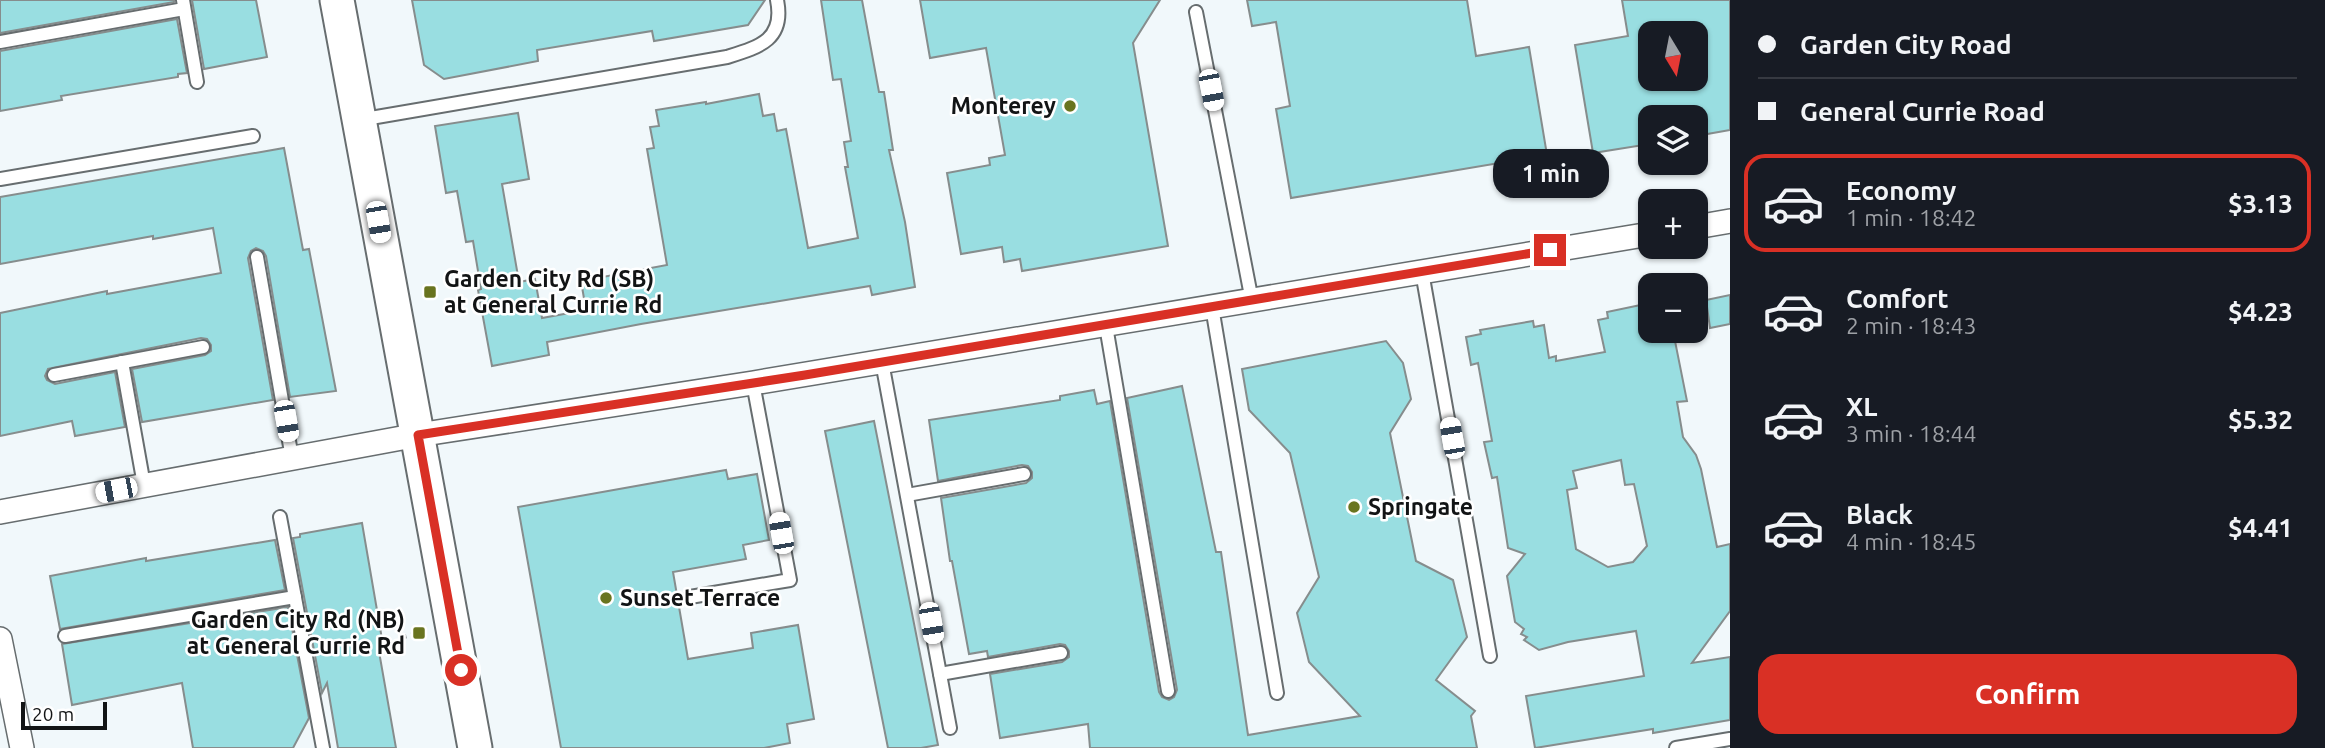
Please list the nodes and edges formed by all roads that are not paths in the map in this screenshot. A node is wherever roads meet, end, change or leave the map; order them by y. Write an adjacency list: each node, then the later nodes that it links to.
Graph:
1 (337, 0): 7 (street)
2 (778, 0): 7 (lane)
3 (183, 5): 5 (lane); 6 (lane)
4 (1196, 12): 15 (lane)
5 (0, 42)
6 (197, 82)
7 (359, 120): 23 (street)
8 (253, 136): 9 (lane)
9 (0, 179)
10 (1730, 221): 11 (street)
11 (1708, 225)
12 (1638, 236): 14 (street)
13 (257, 257): 24 (lane)
14 (1422, 272): 15 (street); 35 (lane)
15 (1252, 301): 16 (street)
16 (1212, 307): 17 (street); 38 (lane)
17 (1105, 326): 20 (street); 37 (lane)
18 (203, 347): 19 (lane)
19 (122, 362): 21 (lane); 26 (lane)
20 (882, 362): 22 (street); 27 (lane)
21 (54, 374)
22 (753, 383): 23 (street); 31 (lane)
23 (418, 435): 24 (street); 43 (street)
24 (292, 458): 26 (street)
25 (1024, 474): 27 (lane)
26 (144, 485): 28 (street)
27 (907, 495): 36 (lane)
28 (0, 512)
29 (281, 517): 30 (lane)
30 (295, 597): 32 (lane); 42 (lane)
31 (690, 597)
32 (65, 636)
33 (0, 639): 41 (street)
34 (1061, 653): 36 (lane)
35 (1490, 656)
36 (940, 674): 39 (lane)
37 (1168, 691)
38 (1277, 693)
39 (950, 728)
40 (1730, 739): 44 (lane)
41 (22, 748)
42 (323, 748)
43 (475, 748)
44 (1676, 748)

